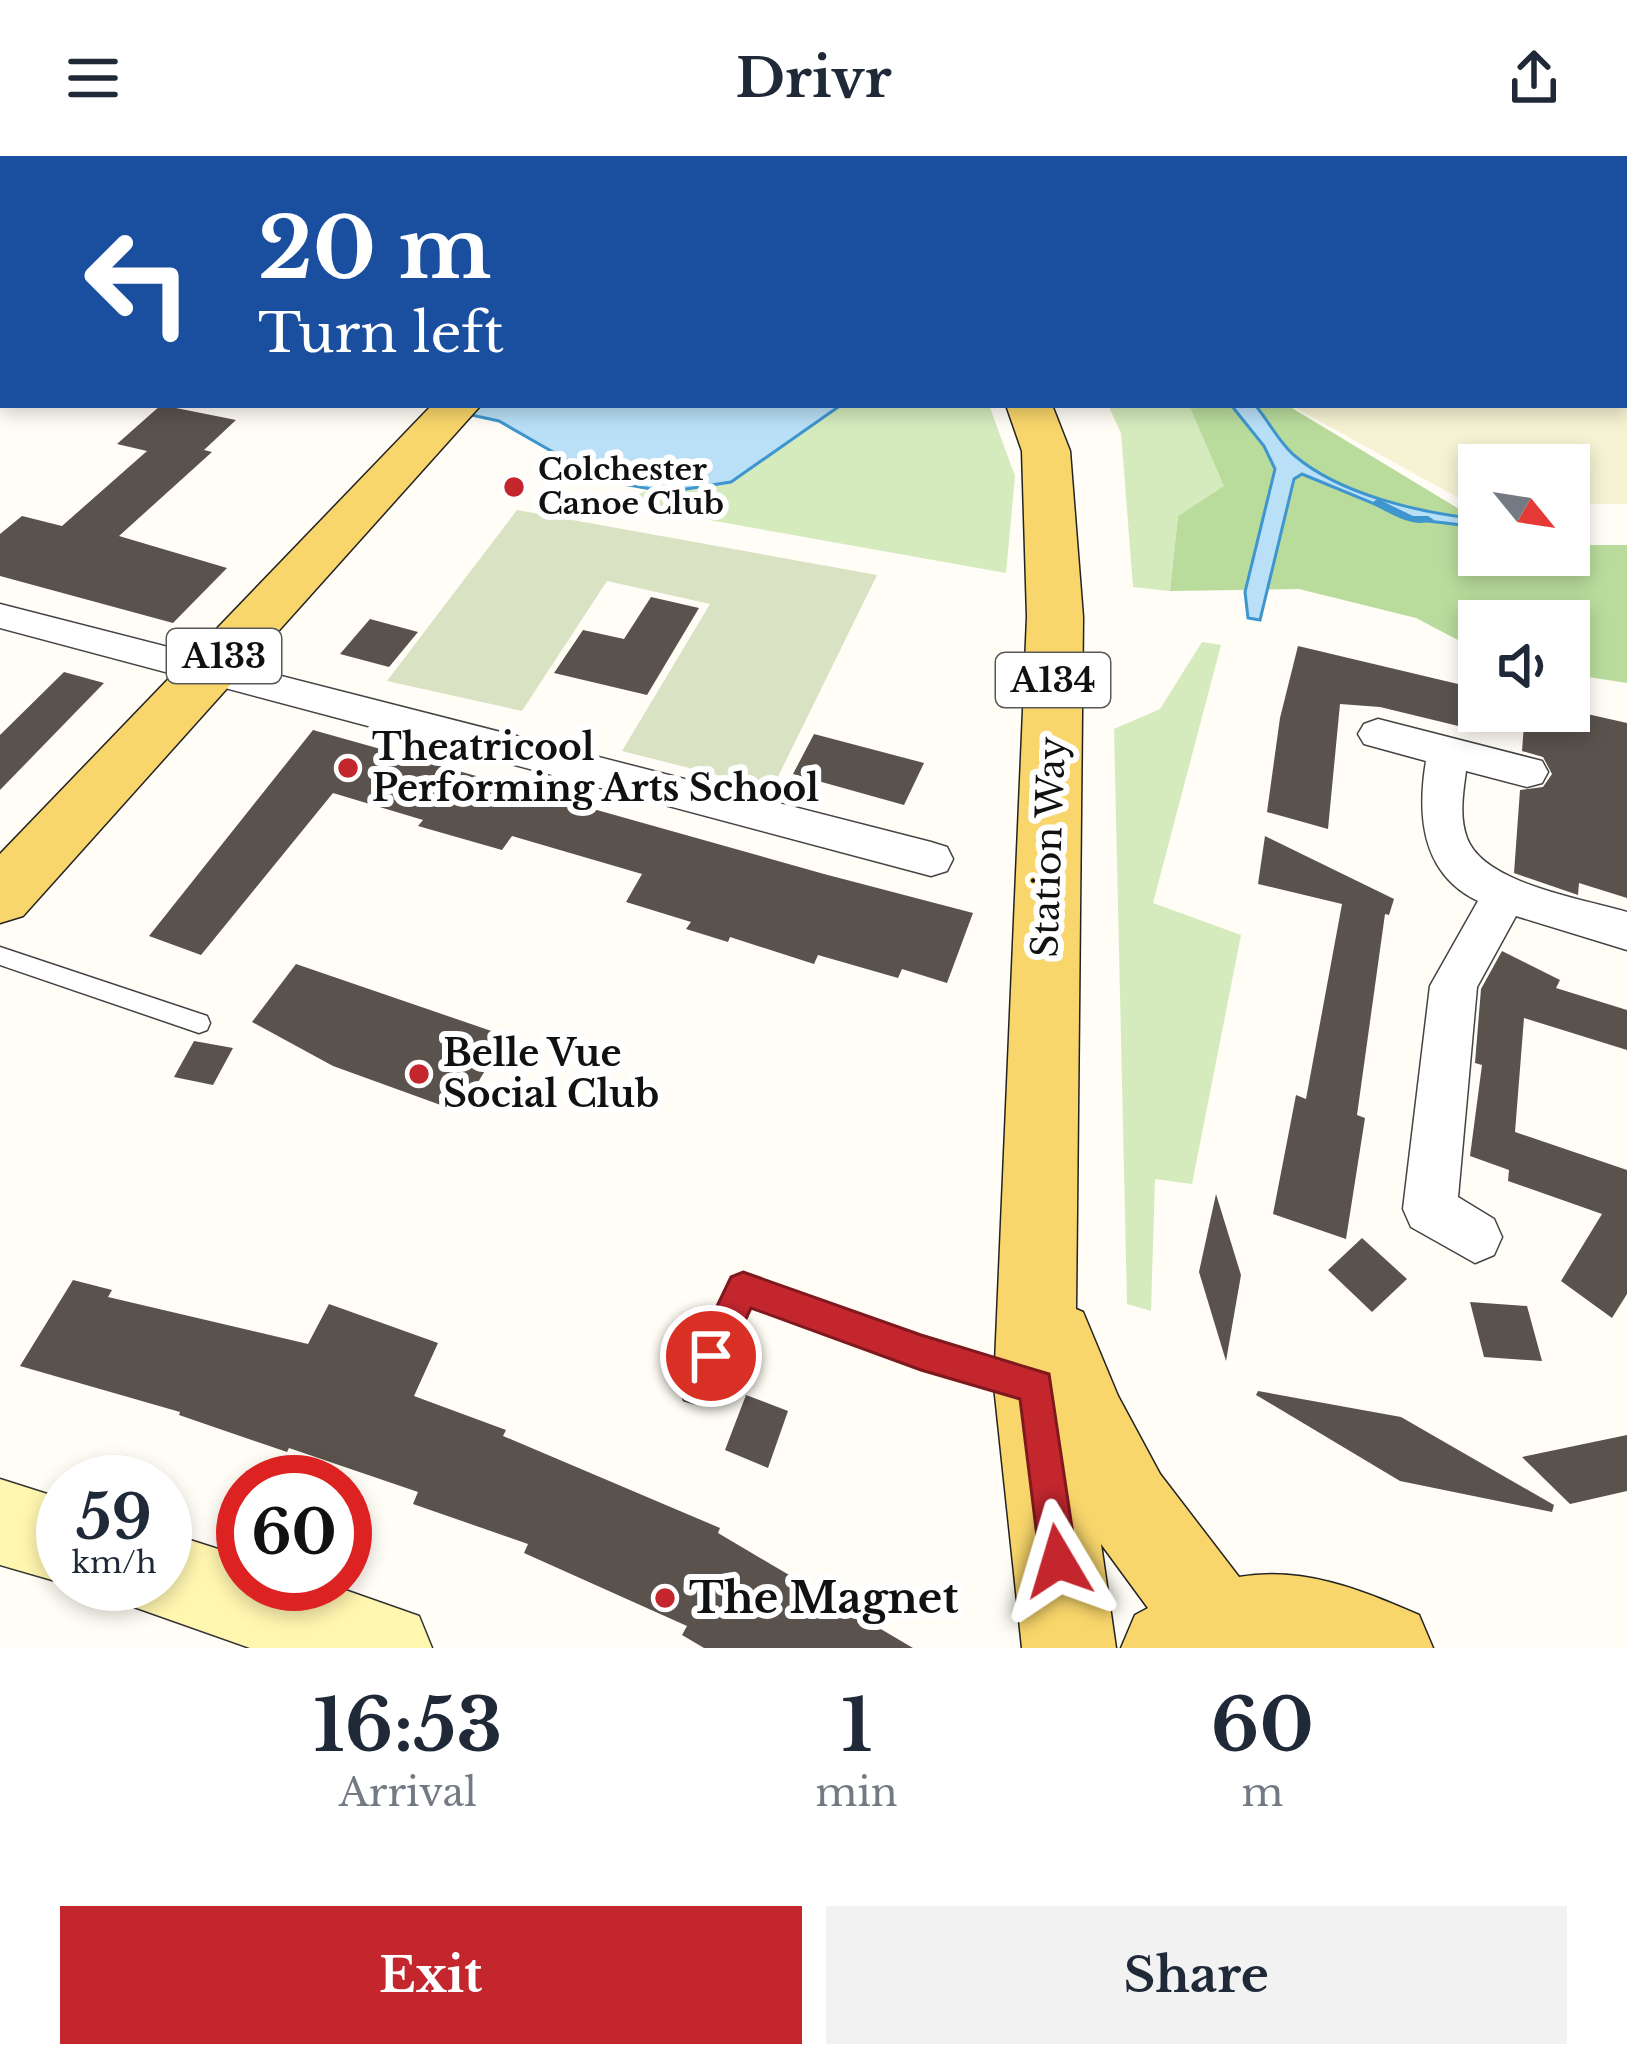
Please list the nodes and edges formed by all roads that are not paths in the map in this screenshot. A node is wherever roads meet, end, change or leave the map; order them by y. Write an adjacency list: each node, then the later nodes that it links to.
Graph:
1 (1030, 408): 15 (main road, Station Way / A134)
2 (453, 411): 4 (main road, A133)
3 (0, 616): 4 (street)
4 (207, 674): 8 (street); 9 (main road, A133)
5 (1378, 734): 6 (street)
6 (1448, 752): 7 (street); 10 (street)
7 (1526, 772)
8 (931, 859)
9 (0, 897)
10 (1503, 897): 11 (street); 14 (street)
11 (1627, 931)
12 (0, 956): 13 (lane)
13 (199, 1023)
14 (1475, 1237)
15 (1035, 1293): 16 (main road, Station Way / A134); 21 (main road, Station Way / A134)
16 (1036, 1386): 17 (lane); 23 (main road, Station Way / A134)
17 (694, 1390)
18 (0, 1522): 19 (street)
19 (36, 1533)
20 (192, 1585): 22 (street)
21 (1193, 1638): 24 (main road, A134)
22 (387, 1648)
23 (1069, 1648)
24 (1386, 1648)

